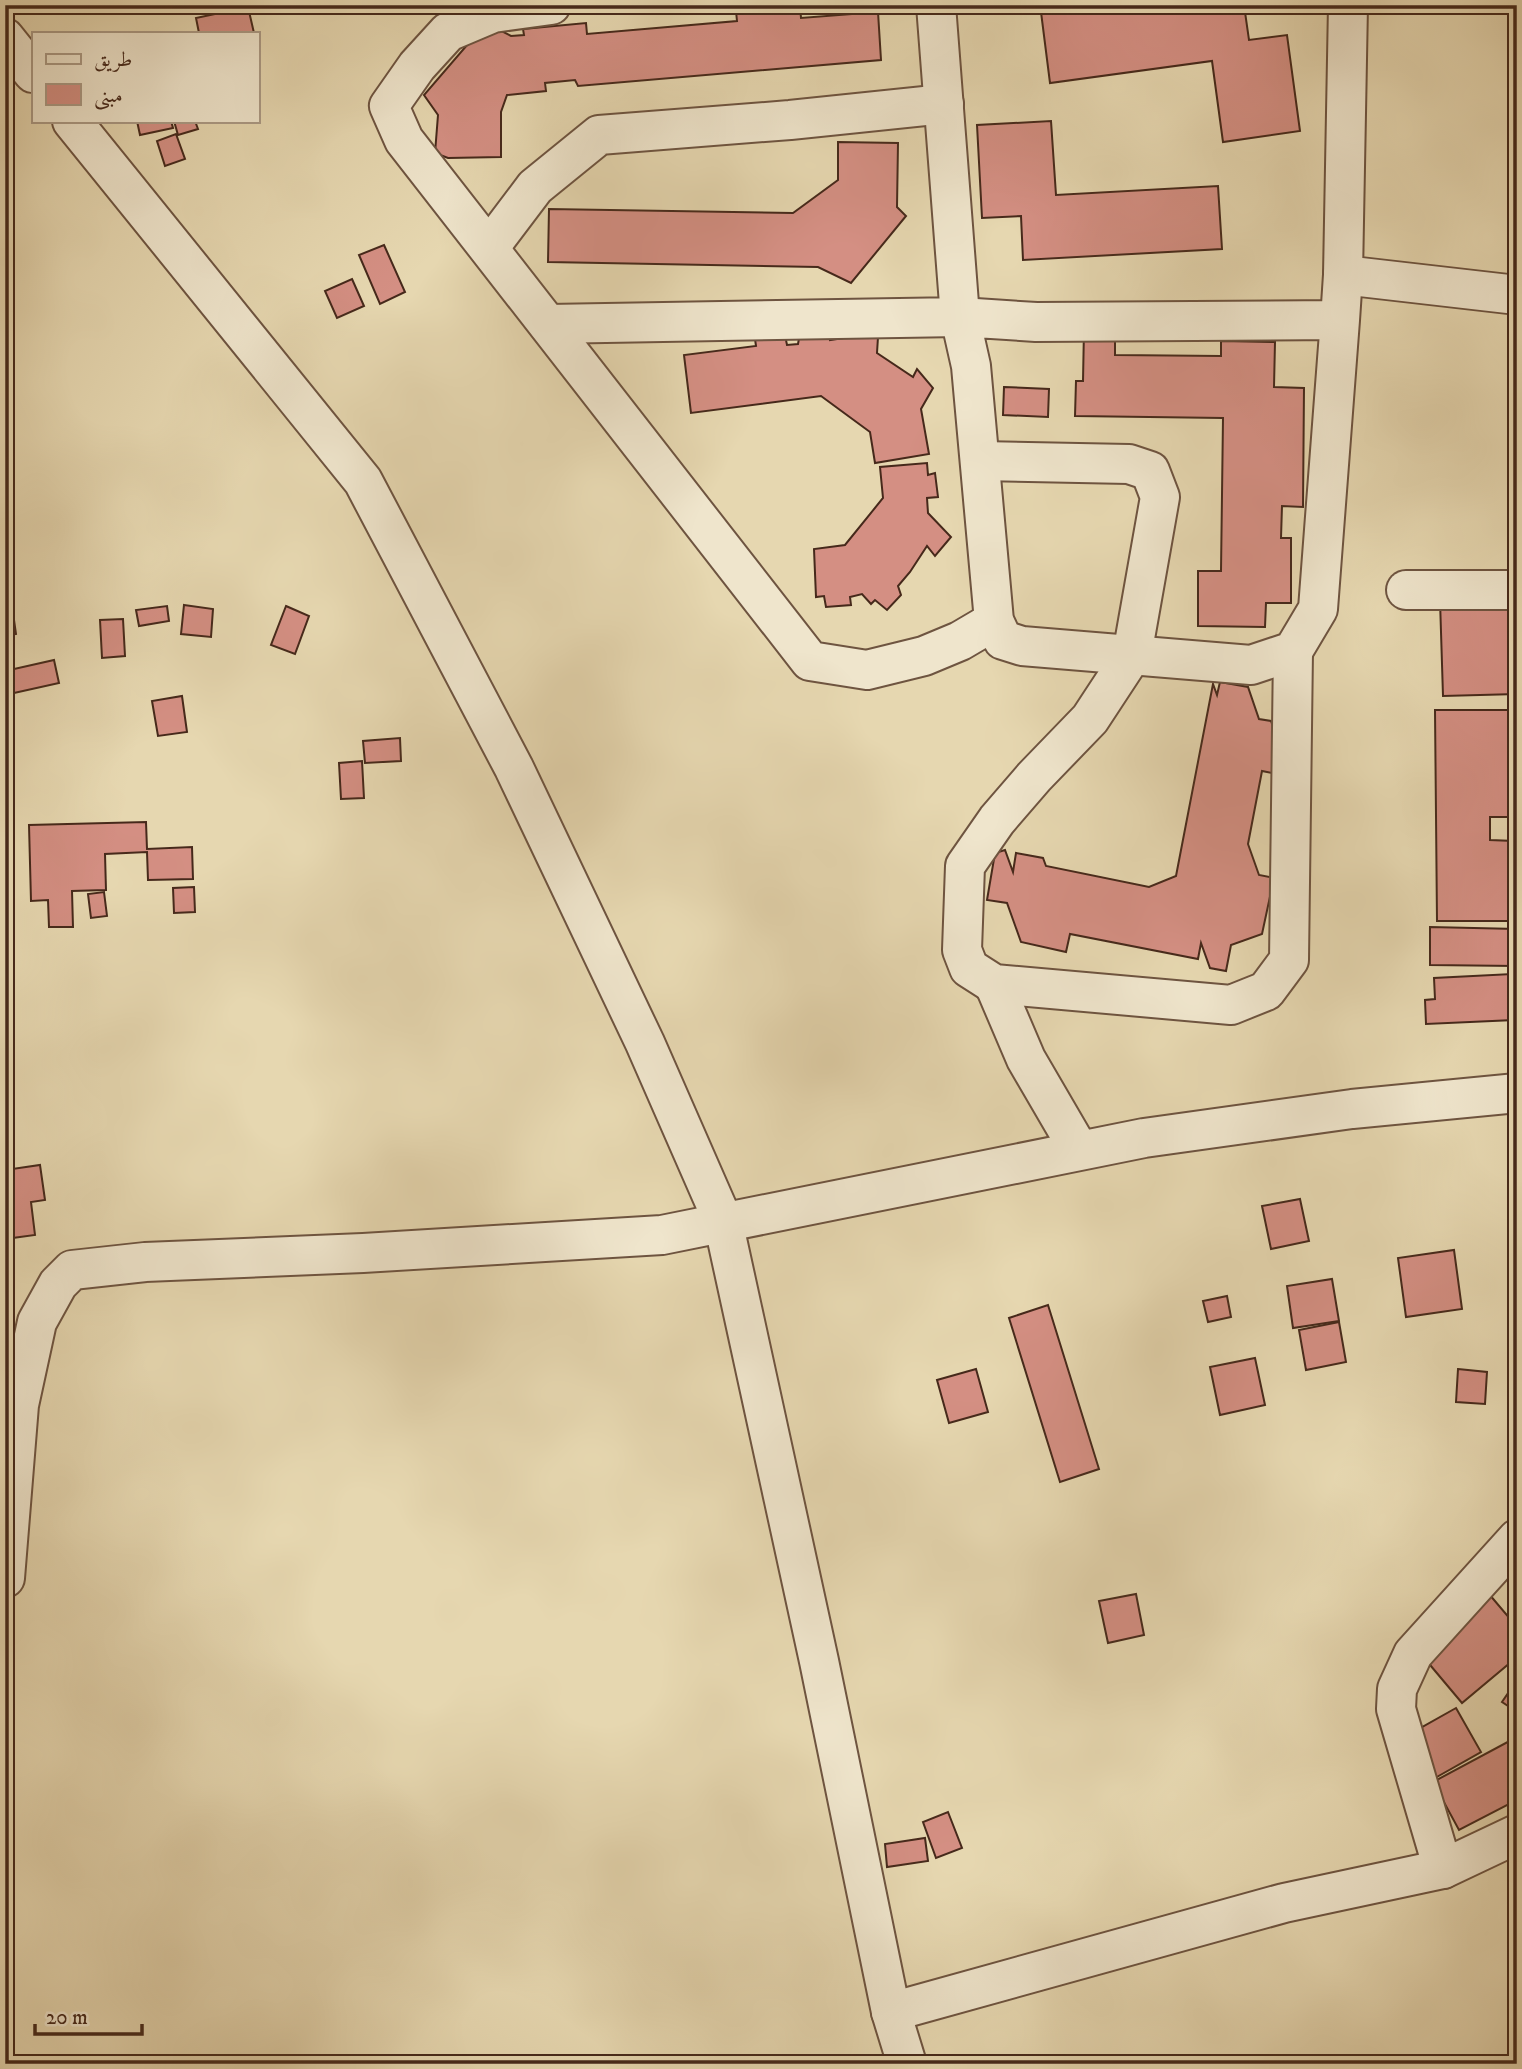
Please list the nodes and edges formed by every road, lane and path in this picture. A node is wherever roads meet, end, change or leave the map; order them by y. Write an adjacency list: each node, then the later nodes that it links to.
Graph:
1 (551, 5): 8 (street)
2 (936, 5): 6 (street)
3 (1348, 5): 9 (street)
4 (5, 38): 5 (street)
5 (32, 72)
6 (944, 104): 8 (street); 11 (street)
7 (73, 122): 23 (street)
8 (489, 248): 13 (street)
9 (1343, 275): 10 (street); 12 (street)
10 (1517, 295)
11 (960, 317): 12 (street); 13 (street); 14 (street)
12 (1340, 320): 18 (street)
13 (548, 324): 17 (street)
14 (980, 461): 17 (street); 19 (street)
15 (1406, 590): 16 (street)
16 (1517, 590)
17 (994, 621): 19 (street)
18 (1293, 651): 19 (street); 20 (street)
19 (1132, 655): 20 (street)
20 (994, 984): 22 (street)
21 (1517, 1093): 22 (street)
22 (1079, 1150): 23 (street)
23 (723, 1221): 25 (street); 28 (street)
24 (1517, 1539): 27 (street)
25 (5, 1578)
26 (1517, 1834): 27 (street)
27 (1443, 1869): 28 (street)
28 (891, 2012): 29 (street)
29 (907, 2064)

